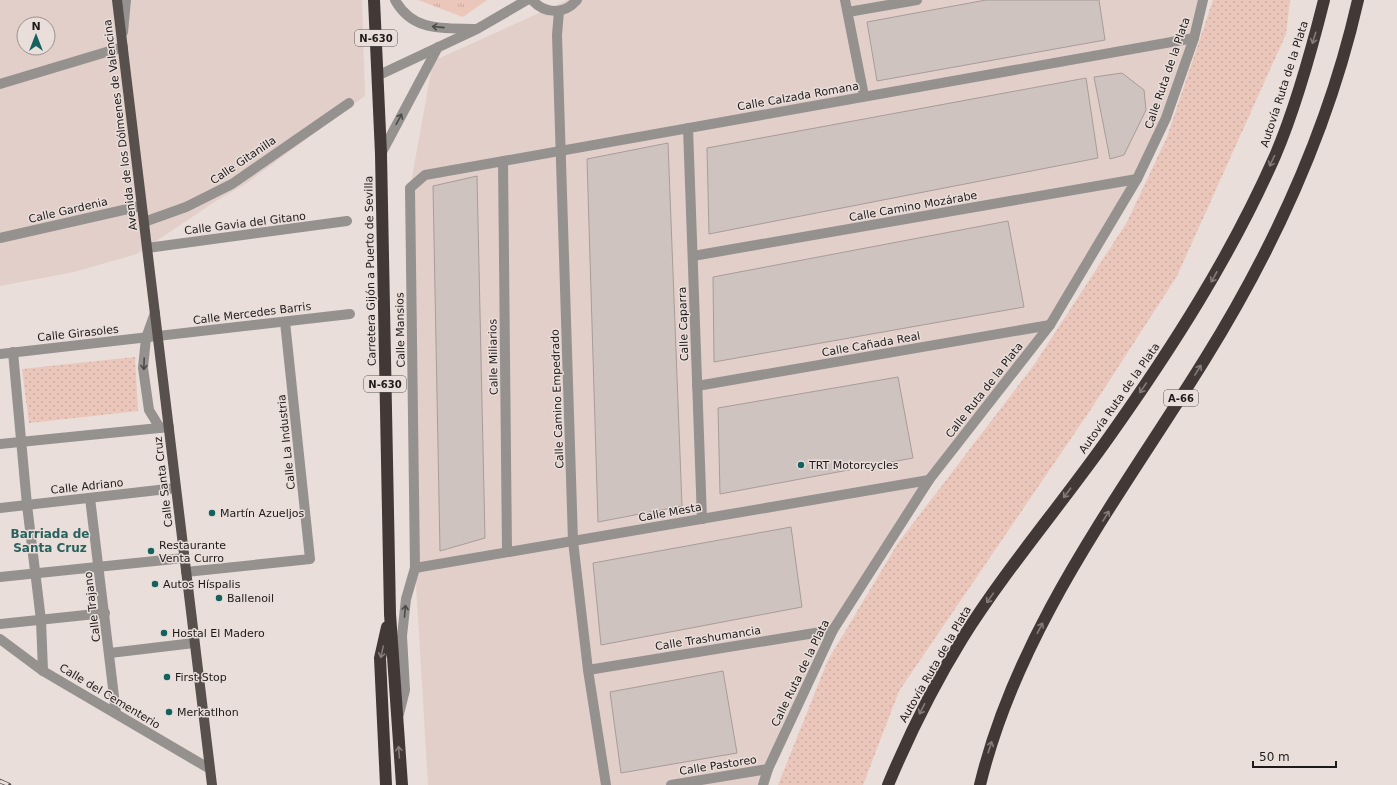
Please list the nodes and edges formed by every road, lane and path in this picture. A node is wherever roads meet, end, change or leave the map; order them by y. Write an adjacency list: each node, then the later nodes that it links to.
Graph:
1 (117, 0): 17 (main road, Avenida de los Dólmenes de Valencina)
2 (126, 0): 17 (street)
3 (374, 0): 19 (highway, Carretera Gijón a Puerto de Sevilla / N-630)
4 (395, 0): 15 (street, one-way to 4)
5 (528, 0): 15 (street)
6 (532, 0): 13 (street)
7 (576, 0): 13 (street)
8 (845, 0): 14 (street)
9 (917, 0): 14 (street)
10 (1203, 0): 16 (street, Calle Ruta de la Plata)
11 (1324, 0): 81 (highway, Autovía Ruta de la Plata, one-way to 81)
12 (1358, 0): 82 (highway, A-66, one-way to 12)
13 (559, 11): 24 (street, Calle Camino Empedrado)
14 (848, 12): 21 (street)
15 (477, 29): 18 (street)
16 (1194, 38): 21 (street, Calle Calzada Romana); 27 (street, Calle Ruta de la Plata)
17 (122, 45): 20 (street); 29 (main road, Avenida de los Dólmenes de Valencina)
18 (438, 48): 19 (street); 25 (street, one-way to 18)
19 (377, 76): 25 (highway, Carretera Gijón a Puerto de Sevilla / N-630)
20 (0, 84)
21 (864, 96): 23 (street, Calle Calzada Romana)
22 (349, 103): 31 (street, Calle Gitanilla)
23 (688, 128): 24 (street, Calle Calzada Romana); 34 (street, Calle Caparra)
24 (562, 150): 26 (street, Calle Calzada Romana); 53 (street, Calle Camino Empedrado)
25 (381, 154): 62 (highway, Carretera Gijón a Puerto de Sevilla / N-630)
26 (503, 161): 28 (street, Calle Calzada Romana); 54 (street, Calle Miliarios)
27 (1137, 179): 34 (street, Calle Camino Mozárabe); 38 (street, Calle Ruta de la Plata)
28 (410, 188): 57 (street, Calle Mansios)
29 (141, 206): 31 (main road, Avenida de los Dólmenes de Valencina); 32 (street, Calle Gardenia)
30 (347, 221): 33 (street, Calle Gavia del Gitano)
31 (144, 222): 33 (main road, Avenida de los Dólmenes de Valencina)
32 (0, 238)
33 (147, 248): 35 (main road, Calle Santa Cruz)
34 (693, 256): 43 (street, Calle Caparra)
35 (155, 313): 39 (main road, Calle Santa Cruz); 40 (street)
36 (350, 314): 37 (street, Calle Mercedes Barris)
37 (285, 322): 39 (street, Calle Mercedes Barris); 58 (street, Calle La Industria)
38 (1050, 325): 43 (street, Calle Cañada Real); 47 (street, Calle Ruta de la Plata)
39 (158, 336): 40 (street, Calle Girasoles); 44 (main road, Calle Santa Cruz)
40 (146, 338): 41 (street, Calle Girasoles); 44 (street, one-way to 44)
41 (14, 352): 42 (street, Calle Girasoles); 45 (street)
42 (0, 354)
43 (697, 386): 52 (street, Calle Caparra)
44 (164, 427): 45 (street); 48 (main road, Calle Santa Cruz)
45 (21, 442): 46 (street); 50 (street)
46 (0, 444)
47 (929, 480): 52 (street, Calle Mesta); 65 (street, Calle Ruta de la Plata)
48 (176, 488): 49 (street, Calle Adriano); 55 (main road, Calle Santa Cruz)
49 (90, 498): 50 (street, Calle Adriano); 56 (street, Calle Trajano)
50 (28, 505): 51 (street, Calle Adriano); 59 (street)
51 (0, 508)
52 (702, 519): 53 (street, Calle Mesta)
53 (573, 541): 54 (street, Calle Mesta); 70 (street, Calle Camino Empedrado)
54 (507, 552): 57 (street, Calle Mesta)
55 (184, 558): 56 (street); 58 (main road, Calle Santa Cruz)
56 (99, 566): 59 (street); 61 (street, Calle Trajano)
57 (415, 568): 72 (street, Calle Mansios, one-way to 57)
58 (186, 572): 67 (main road, Calle Santa Cruz)
59 (35, 573): 60 (street); 63 (street)
60 (0, 577)
61 (105, 613): 63 (street); 68 (street, Calle Trajano)
62 (390, 614): 72 (highway, Carretera Gijón a Puerto de Sevilla / N-630); 76 (highway, Carretera Gijón a Puerto de Sevilla / N-630, one-way to 76)
63 (41, 620): 64 (street); 69 (street)
64 (0, 624)
65 (833, 630): 70 (street, Calle Trashumancia); 74 (street, Calle Ruta de la Plata)
66 (0, 639): 69 (street, Calle del Cementerio)
67 (194, 643): 68 (street); 73 (main road, Calle Santa Cruz)
68 (110, 653): 71 (street, Calle Trajano)
69 (43, 670): 71 (street, Calle del Cementerio)
70 (588, 670): 78 (street, Calle Camino Empedrado)
71 (116, 713): 73 (street, Calle del Cementerio)
72 (397, 719): 77 (highway, Carretera Gijón a Puerto de Sevilla, one-way to 72)
73 (210, 769): 75 (main road, Calle Santa Cruz)
74 (768, 769): 79 (street, Calle Pastoreo); 80 (street, Calle Ruta de la Plata)
75 (212, 785)
76 (386, 785)
77 (402, 785)
78 (606, 785)
79 (671, 785)
80 (763, 785)
81 (888, 785)
82 (980, 785)

